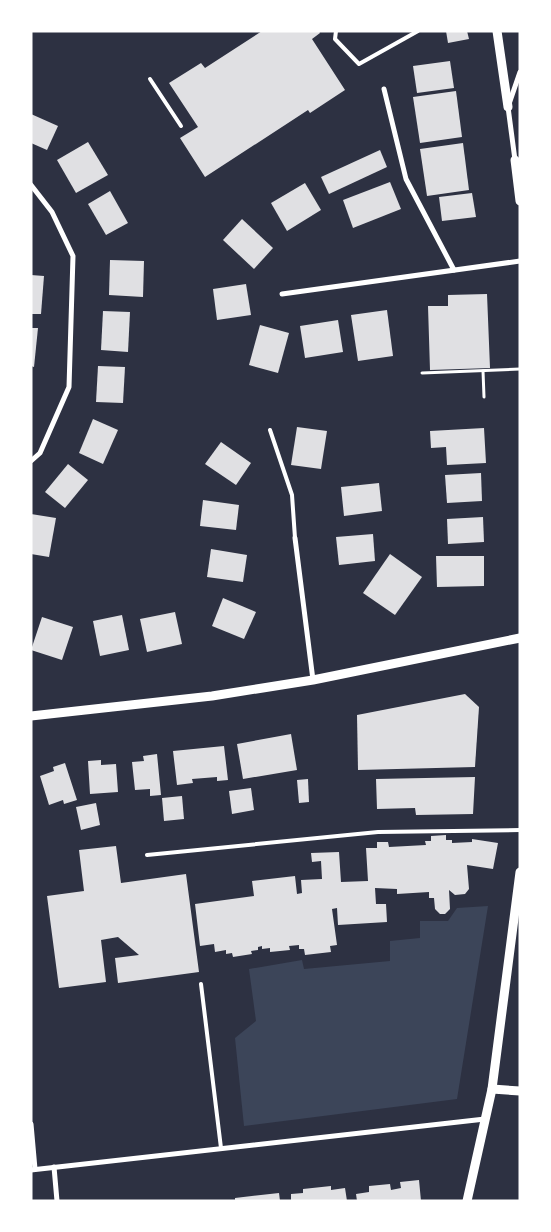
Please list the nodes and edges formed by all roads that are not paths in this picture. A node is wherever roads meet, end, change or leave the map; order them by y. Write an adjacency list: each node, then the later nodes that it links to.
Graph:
1 (336, 31): 2 (lane)
2 (418, 31)
3 (497, 31): 7 (street)
4 (520, 72): 7 (street)
5 (150, 79): 8 (lane)
6 (384, 89): 13 (street)
7 (508, 107): 9 (street)
8 (181, 126)
9 (515, 160): 11 (street)
10 (31, 185): 16 (street)
11 (520, 201)
12 (520, 261): 13 (street)
13 (454, 270): 14 (street)
14 (282, 294)
15 (270, 430): 17 (lane)
16 (31, 461)
17 (295, 538): 19 (street)
18 (520, 638): 19 (street)
19 (313, 680): 20 (street)
20 (31, 716)
21 (520, 830): 22 (lane)
22 (147, 855)
23 (520, 872): 25 (street)
24 (201, 984): 29 (lane)
25 (492, 1089): 26 (street); 27 (street)
26 (520, 1091)
27 (485, 1119): 29 (street); 33 (street)
28 (31, 1124): 31 (street)
29 (221, 1148): 30 (street)
30 (54, 1167): 31 (street); 32 (street)
31 (33, 1169)
32 (57, 1201)
33 (467, 1201)

